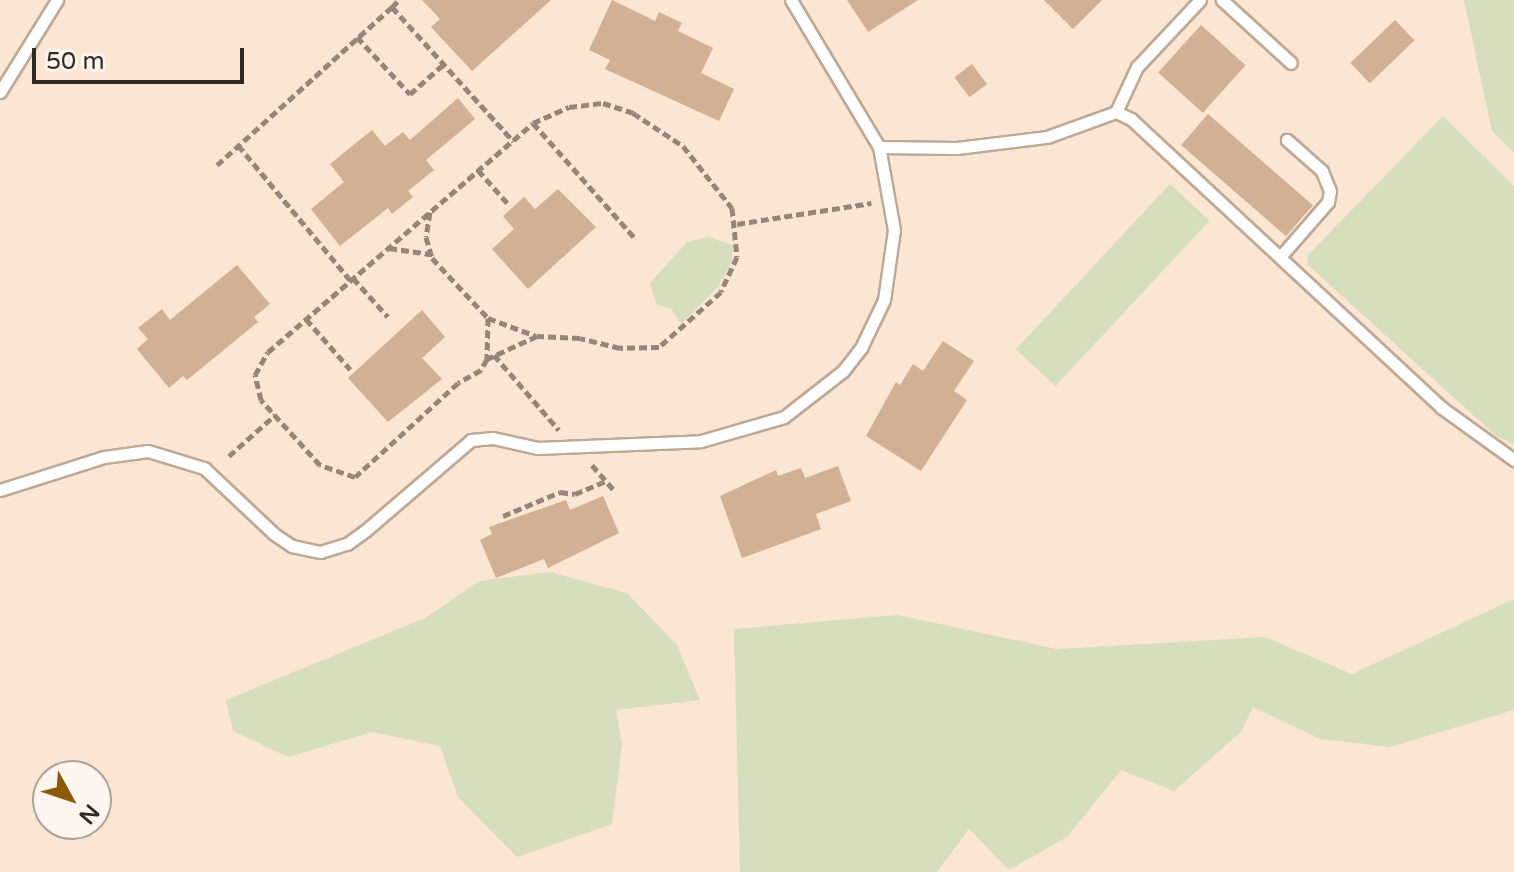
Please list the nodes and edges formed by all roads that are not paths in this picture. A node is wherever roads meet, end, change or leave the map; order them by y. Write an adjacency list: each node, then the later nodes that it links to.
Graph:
1 (57, 0): 6 (lane)
2 (791, 0): 9 (lane)
3 (1200, 0): 7 (lane)
4 (1222, 0): 5 (lane)
5 (1291, 63)
6 (0, 92)
7 (1116, 112): 9 (lane); 10 (lane)
8 (1287, 140): 10 (lane)
9 (879, 147): 12 (lane)
10 (1280, 257): 11 (lane)
11 (1514, 460)
12 (0, 490)

